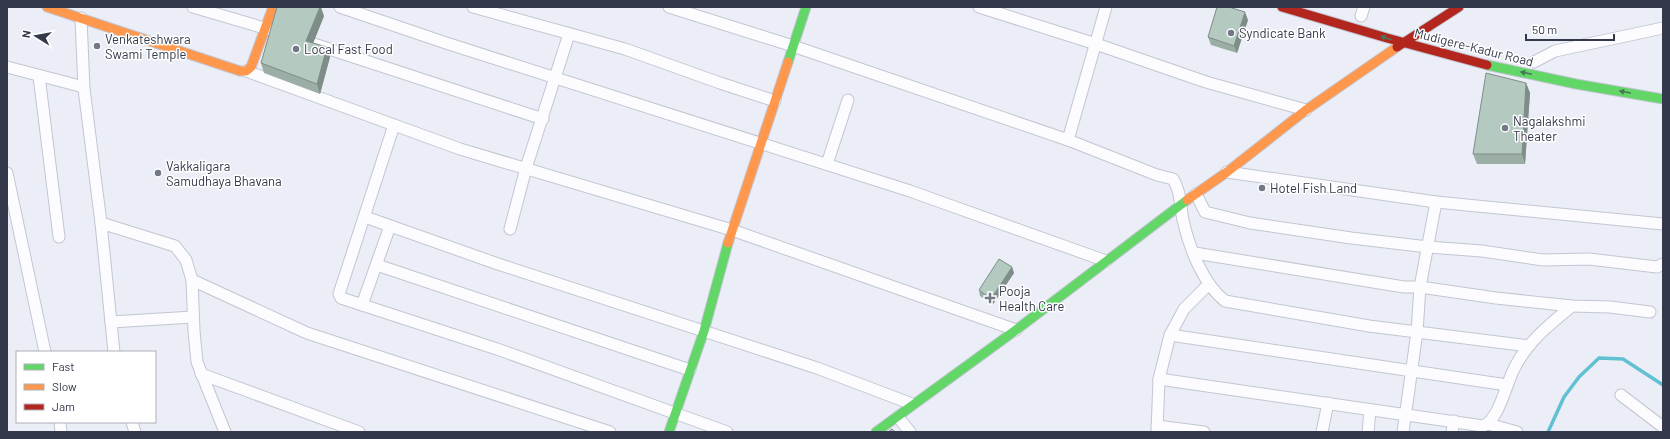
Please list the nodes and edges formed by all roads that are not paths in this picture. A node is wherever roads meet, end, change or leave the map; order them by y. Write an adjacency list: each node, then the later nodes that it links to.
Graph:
1 (47, 7): 12 (main road)
2 (193, 7): 13 (street)
3 (273, 7): 13 (main road)
4 (340, 7): 29 (street)
5 (473, 7): 18 (street)
6 (668, 7): 23 (street)
7 (806, 7): 23 (main road)
8 (979, 7): 22 (street)
9 (1106, 7): 22 (street)
10 (1282, 7): 21 (main road, Mudigere-Kadur Road, one-way to 10)
11 (1459, 7): 17 (main road)
12 (81, 18): 27 (main road); 30 (street)
13 (265, 28): 16 (street); 27 (main road)
14 (1663, 28): 24 (street)
15 (1404, 29): 17 (main road, Mudigere-Kadur Road)
16 (280, 33)
17 (1417, 33): 19 (main road, Mudigere-Kadur Road); 21 (main road)
18 (569, 34): 29 (street); 33 (street)
19 (1432, 37)
20 (303, 40): 35 (street)
21 (1402, 43): 31 (main road, Mudigere-Kadur Road, one-way to 21); 34 (main road)
22 (1096, 44): 34 (street); 37 (street)
23 (793, 46): 33 (main road); 37 (street)
24 (1531, 62): 25 (main road, Mudigere-Kadur Road)
25 (1549, 66)
26 (7, 67): 28 (street)
27 (246, 71): 36 (street)
28 (39, 76): 30 (street); 52 (street)
29 (556, 79): 35 (street); 38 (street)
30 (84, 89): 47 (street)
31 (1663, 99)
32 (848, 100): 39 (street)
33 (775, 101): 38 (main road)
34 (1306, 110): 42 (main road)
35 (542, 119): 40 (street)
36 (394, 125): 40 (street); 46 (street)
37 (1068, 140): 45 (street)
38 (761, 142): 39 (street); 51 (main road)
39 (827, 164): 55 (street)
40 (526, 168): 50 (street); 51 (street)
41 (7, 172): 71 (street)
42 (1227, 172): 43 (main road); 44 (street)
43 (1196, 194): 45 (main road); 53 (street)
44 (1436, 202): 48 (street); 53 (street)
45 (1181, 204): 54 (street); 55 (main road)
46 (365, 217): 49 (street); 61 (street)
47 (101, 223): 58 (street); 65 (street)
48 (1663, 224)
49 (390, 226): 57 (street); 67 (street)
50 (510, 229)
51 (732, 230): 66 (street); 67 (main road)
52 (59, 237)
53 (1428, 247): 56 (street); 60 (street)
54 (1195, 253): 59 (street); 60 (street)
55 (1106, 261): 66 (main road)
56 (1663, 264)
57 (376, 266): 61 (street); 73 (street)
58 (192, 280): 64 (street); 92 (street)
59 (1209, 284): 68 (street); 69 (street)
60 (1420, 287): 62 (street); 68 (street)
61 (362, 305): 82 (street)
62 (1572, 306): 63 (street); 70 (street)
63 (1650, 312)
64 (193, 317): 65 (street); 75 (street)
65 (111, 322): 72 (street)
66 (1016, 330): 80 (main road)
67 (704, 331): 73 (main road); 80 (street)
68 (1417, 332): 70 (street); 74 (street)
69 (1170, 335): 74 (street); 76 (street)
70 (1529, 346): 77 (street)
71 (45, 351)
72 (114, 351)
73 (690, 370): 82 (main road)
74 (1411, 371): 77 (street); 83 (street)
75 (201, 374): 90 (street); 91 (street)
76 (1159, 379): 79 (street); 88 (street)
77 (1507, 385): 85 (street)
78 (1621, 394): 87 (street)
79 (1328, 403): 81 (street); 98 (street)
80 (912, 404): 84 (main road)
81 (1370, 410): 83 (street); 99 (street)
82 (675, 414): 93 (main road); 94 (street)
83 (1405, 416): 86 (street); 100 (street)
84 (898, 417): 95 (main road); 96 (street)
85 (1488, 424): 86 (street); 89 (street)
86 (1453, 426)
87 (1663, 428)
88 (1157, 429): 97 (street)
89 (1505, 431): 101 (street)
90 (225, 432)
91 (359, 432)
92 (610, 432)
93 (669, 432)
94 (727, 432)
95 (876, 432)
96 (910, 432)
97 (1204, 432)
98 (1322, 432)
99 (1368, 432)
100 (1403, 432)
101 (1517, 432)

